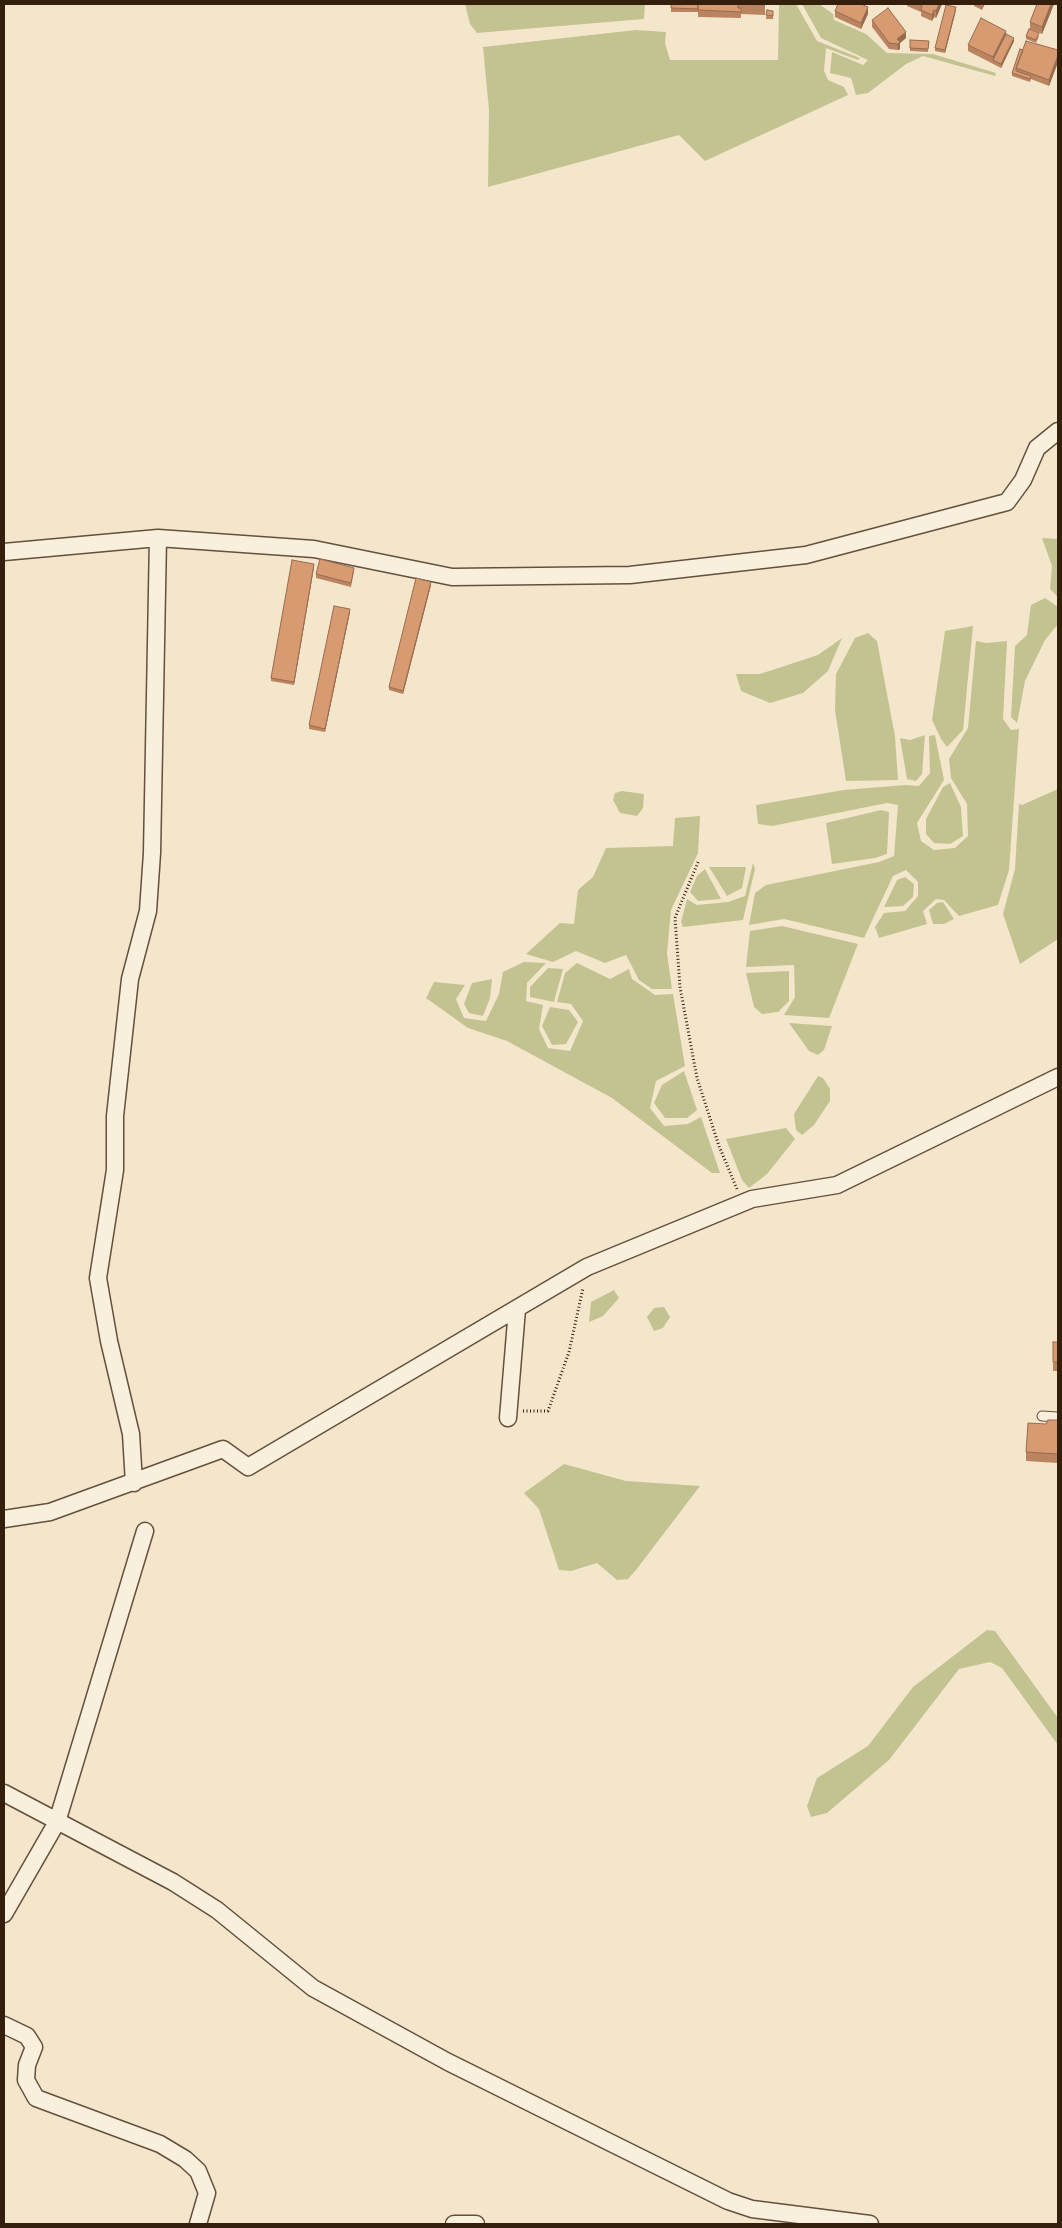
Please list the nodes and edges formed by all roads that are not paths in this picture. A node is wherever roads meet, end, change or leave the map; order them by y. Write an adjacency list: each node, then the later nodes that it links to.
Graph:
1 (1058, 431): 2 (street)
2 (158, 538): 3 (street); 9 (street)
3 (4, 552)
4 (1058, 1077): 5 (street)
5 (516, 1309): 6 (street); 9 (street)
6 (508, 1415)
7 (1042, 1416): 8 (lane)
8 (1058, 1417)
9 (134, 1483): 10 (street)
10 (4, 1519)
11 (144, 1531): 13 (street)
12 (4, 1793): 13 (street)
13 (57, 1822): 14 (street); 16 (street)
14 (4, 1914)
15 (4, 2025): 17 (street)
16 (791, 2220): 20 (street)
17 (198, 2224)
18 (454, 2224): 19 (street)
19 (476, 2224)
20 (870, 2224)

